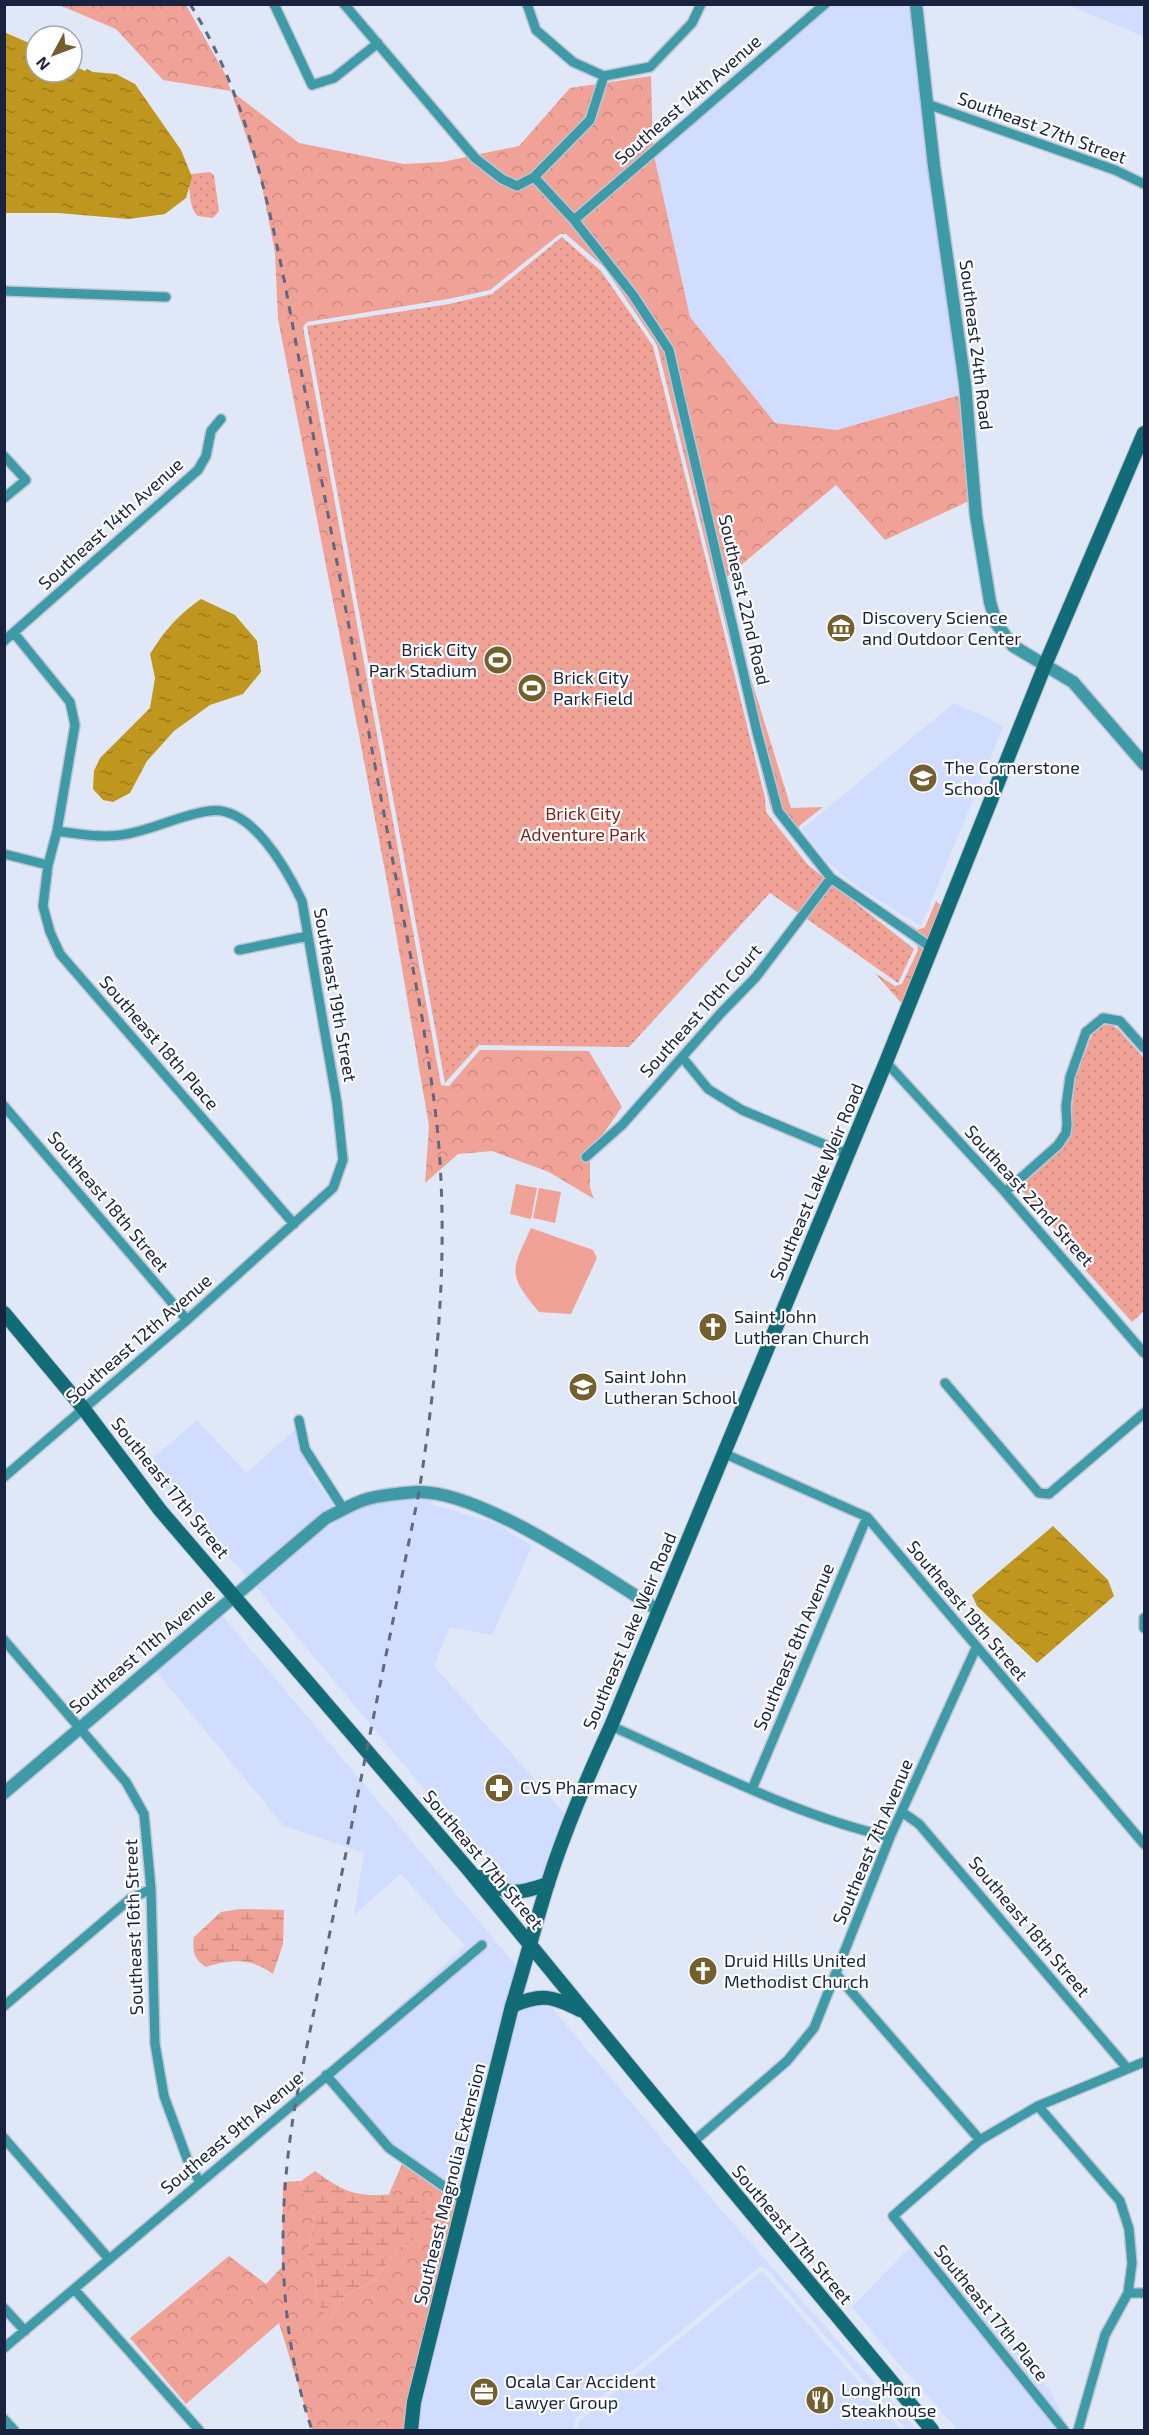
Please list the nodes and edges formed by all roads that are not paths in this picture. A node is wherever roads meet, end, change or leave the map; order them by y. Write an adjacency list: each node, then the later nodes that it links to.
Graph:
1 (274, 4): 7 (street)
2 (345, 4): 7 (street)
3 (527, 4): 8 (street)
4 (701, 4): 8 (street)
5 (825, 4): 12 (street, Southeast 14th Avenue)
6 (916, 4): 9 (street, Southeast 24th Road)
7 (378, 43): 10 (street)
8 (604, 76): 10 (street)
9 (927, 104): 11 (street, Southeast 27th Street); 21 (street, Southeast 24th Road)
10 (534, 177): 12 (street, Southeast 22nd Road)
11 (1144, 184)
12 (574, 220): 26 (street, Southeast 22nd Road)
13 (4, 291): 14 (street)
14 (166, 297)
15 (221, 418): 19 (street, Southeast 14th Avenue)
16 (1144, 434): 21 (main road, Southeast Lake Weir Road)
17 (4, 456): 18 (street)
18 (4, 498)
19 (14, 633): 20 (street, Southeast 14th Avenue); 23 (street, Southeast 18th Place)
20 (4, 641)
21 (1045, 665): 22 (street, Southeast 24th Road); 28 (main road, Southeast Lake Weir Road)
22 (1144, 764)
23 (57, 831): 25 (street, Southeast 18th Place); 27 (street, Southeast 19th Street)
24 (4, 854): 25 (street)
25 (48, 865): 37 (street, Southeast 18th Place)
26 (831, 878): 28 (street, Southeast 22nd Road); 31 (street, Southeast 10th Court)
27 (308, 936): 29 (street); 37 (street, Southeast 19th Street)
28 (932, 948): 32 (main road, Southeast Lake Weir Road)
29 (239, 950)
30 (1144, 1048): 36 (street)
31 (682, 1057): 34 (street); 35 (street, Southeast 10th Court)
32 (886, 1062): 34 (main road, Southeast Lake Weir Road); 36 (street, Southeast 22nd Street)
33 (4, 1106): 39 (street, Southeast 18th Street)
34 (848, 1154): 45 (main road, Southeast Lake Weir Road)
35 (586, 1157)
36 (1005, 1192): 40 (street, Southeast 22nd Street)
37 (294, 1224): 39 (street, Southeast 12th Avenue)
38 (4, 1313): 42 (main road, Southeast 17th Street)
39 (187, 1320): 42 (street, Southeast 12th Avenue)
40 (1144, 1353)
41 (945, 1383): 43 (street)
42 (84, 1408): 46 (street, Southeast 12th Avenue); 49 (main road, Southeast 17th Street)
43 (1144, 1413)
44 (299, 1420): 47 (street)
45 (723, 1454): 48 (street, Southeast 19th Street); 50 (main road, Southeast Lake Weir Road)
46 (4, 1477)
47 (344, 1510): 49 (street, Southeast 11th Avenue); 50 (street, Southeast 11th Avenue)
48 (867, 1517): 54 (street, Southeast 19th Street); 57 (street, Southeast 8th Avenue)
49 (235, 1596): 56 (street, Southeast 11th Avenue); 62 (main road, Southeast 17th Street)
50 (658, 1610): 55 (main road, Southeast Lake Weir Road)
51 (1144, 1618): 52 (street)
52 (1144, 1628)
53 (4, 1640): 56 (street, Southeast 16th Street)
54 (976, 1648): 59 (street, Southeast 7th Avenue); 61 (street, Southeast 19th Street)
55 (611, 1726): 57 (street); 63 (main road, Southeast Lake Weir Road)
56 (80, 1727): 58 (street, Southeast 11th Avenue); 64 (street, Southeast 16th Street)
57 (752, 1789): 60 (street)
58 (4, 1793)
59 (902, 1812): 60 (street, Southeast 7th Avenue); 72 (street, Southeast 18th Street)
60 (890, 1837): 67 (street, Southeast 7th Avenue)
61 (1144, 1844)
62 (468, 1869): 63 (main road); 66 (main road, Southeast 17th Street)
63 (548, 1884): 66 (main road, Southeast Lake Weir Road)
64 (151, 1889): 68 (street); 78 (street, Southeast 16th Street)
65 (482, 1945): 73 (street, Southeast 9th Avenue)
66 (531, 1947): 69 (main road, Southeast Magnolia Extension); 70 (main road, Southeast 17th Street)
67 (836, 1974): 76 (street); 77 (street, Southeast 7th Avenue)
68 (4, 2006)
69 (512, 2006): 70 (main road); 79 (main road, Southeast Magnolia Extension)
70 (585, 2012): 77 (main road, Southeast 17th Street)
71 (1144, 2062): 72 (street)
72 (1126, 2068): 74 (street)
73 (326, 2075): 78 (street, Southeast 9th Avenue); 79 (street)
74 (1038, 2106): 76 (street); 82 (street)
75 (4, 2138): 80 (street)
76 (980, 2140): 92 (street, Southeast 17th Place)
77 (692, 2143): 91 (main road, Southeast 17th Street)
78 (200, 2182): 80 (street, Southeast 9th Avenue)
79 (465, 2201): 90 (main road, Southeast Magnolia Extension)
80 (110, 2259): 81 (street, Southeast 9th Avenue)
81 (74, 2289): 85 (street, Southeast 9th Avenue); 89 (street)
82 (1128, 2293): 83 (street); 93 (street)
83 (1144, 2293)
84 (4, 2308): 85 (street)
85 (25, 2331): 86 (street, Southeast 9th Avenue)
86 (4, 2348)
87 (4, 2419): 88 (street)
88 (14, 2430)
89 (199, 2430)
90 (411, 2430)
91 (932, 2430)
92 (1064, 2430)
93 (1078, 2430)

